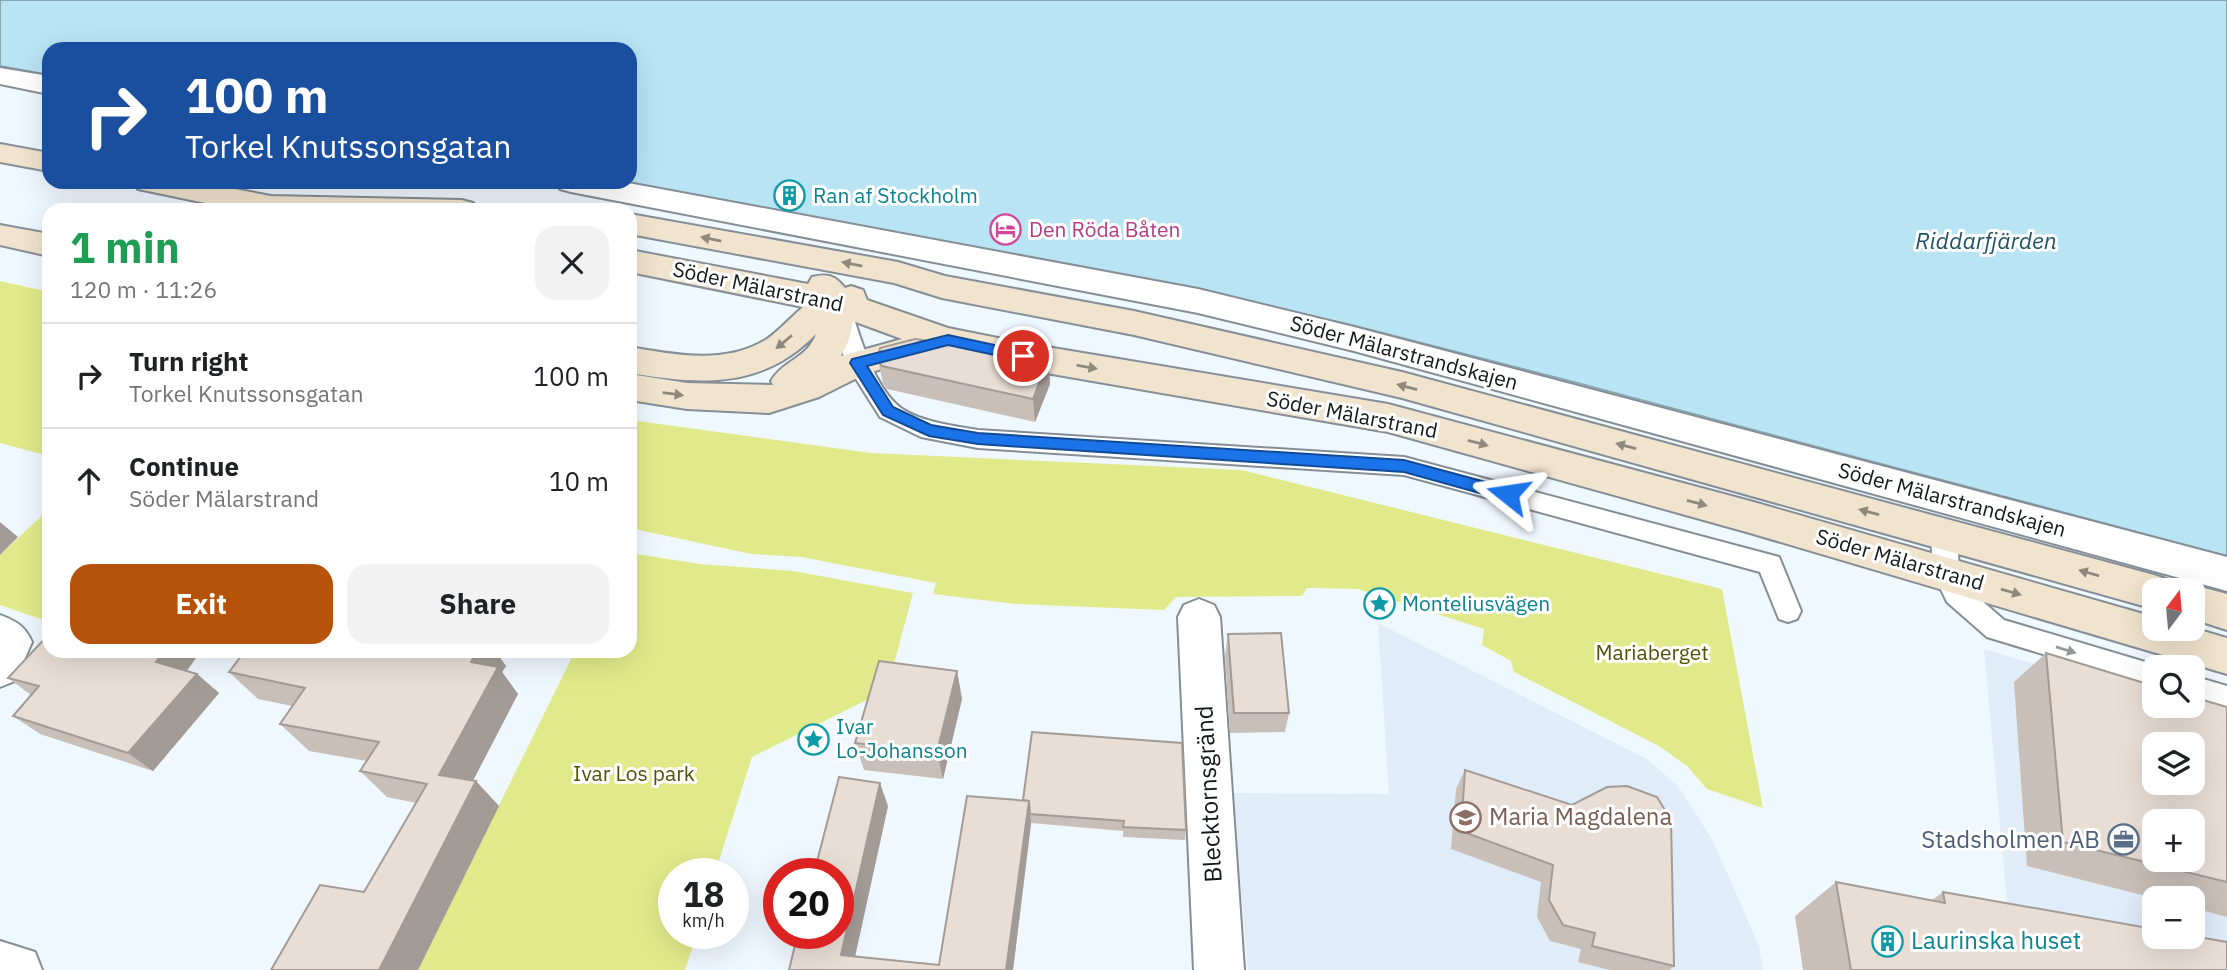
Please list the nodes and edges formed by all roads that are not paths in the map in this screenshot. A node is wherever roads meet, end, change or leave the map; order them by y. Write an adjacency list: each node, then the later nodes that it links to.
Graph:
1 (0, 76): 2 (street)
2 (42, 84)
3 (0, 153): 4 (street)
4 (42, 161)
5 (185, 189): 7 (street)
6 (607, 189): 22 (street, Söder Mälarstrandskajen)
7 (256, 203)
8 (637, 225): 11 (street, Söder Mälarstrand, one-way to 8)
9 (0, 234): 10 (street)
10 (42, 243)
11 (778, 252): 13 (street, Söder Mälarstrand, one-way to 11); 14 (street)
12 (637, 262): 14 (street, Söder Mälarstrand)
13 (942, 287): 14 (street); 20 (street, Söder Mälarstrand, one-way to 13)
14 (838, 302): 15 (street, Söder Mälarstrand); 16 (street, one-way to 16); 17 (lane); 19 (street)
15 (948, 340): 17 (street); 21 (street, Söder Mälarstrand, one-way to 21)
16 (637, 361)
17 (858, 363): 19 (street); 25 (lane)
18 (637, 388): 19 (street, one-way to 19)
19 (716, 397)
20 (1944, 532): 21 (lane); 23 (street, Söder Mälarstrand, one-way to 20)
21 (1946, 573): 29 (street, Söder Mälarstrand, one-way to 29); 31 (lane, one-way to 31)
22 (2227, 574)
23 (2142, 589)
24 (2205, 606): 26 (street)
25 (1788, 611)
26 (2227, 612)
27 (1199, 617): 36 (street, Blecktornsgränd)
28 (0, 633): 30 (street)
29 (2227, 656)
30 (0, 668)
31 (2142, 672)
32 (2205, 692): 33 (lane)
33 (2227, 698)
34 (0, 965): 35 (street)
35 (17, 970)
36 (1219, 970)

